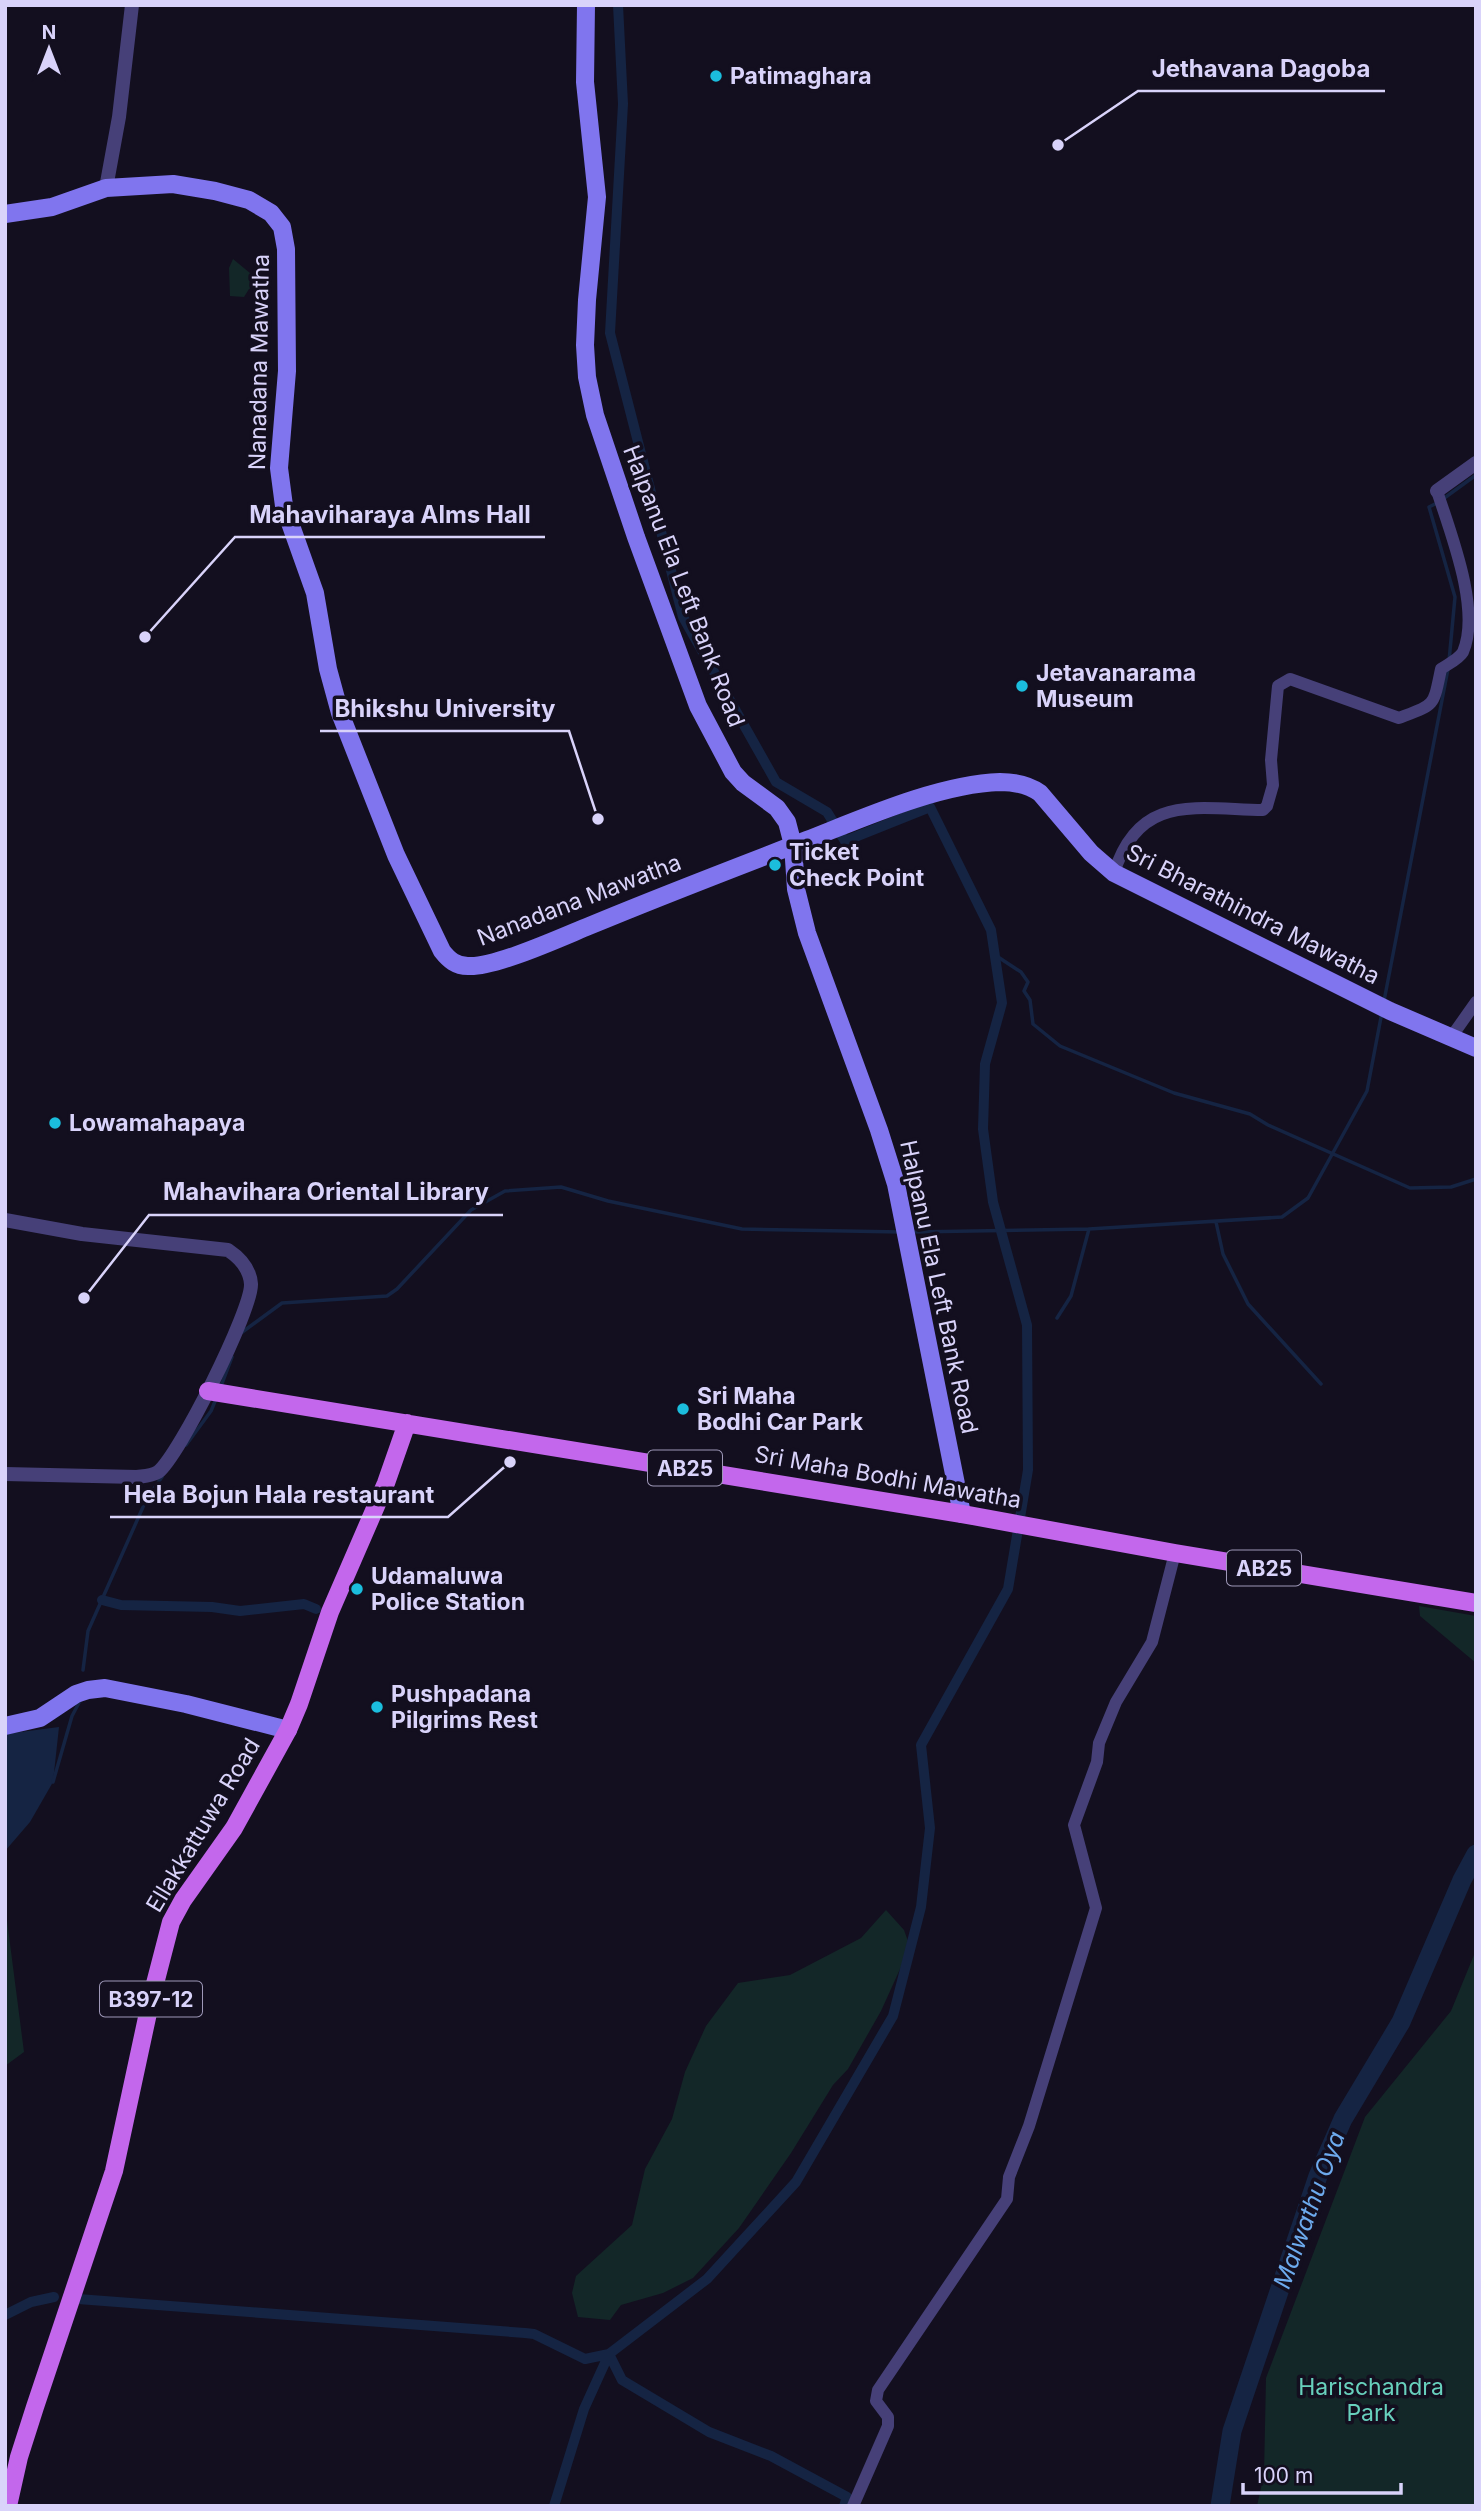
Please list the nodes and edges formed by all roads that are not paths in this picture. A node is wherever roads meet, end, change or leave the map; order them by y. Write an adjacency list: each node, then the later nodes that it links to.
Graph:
1 (132, 5): 3 (street)
2 (586, 5): 7 (main road, Halpanu Ela Left Bank Road)
3 (106, 188): 4 (main road, Nanadana Mawatha); 7 (main road, Nanadana Mawatha)
4 (5, 214)
5 (1476, 463): 6 (street)
6 (1437, 491): 8 (street)
7 (799, 842): 8 (main road, Sri Bharathindra Mawatha); 16 (main road, Halpanu Ela Left Bank Road)
8 (1115, 873): 10 (main road, Sri Bharathindra Mawatha)
9 (1476, 1002): 10 (street)
10 (1452, 1036): 11 (main road, Sri Bharathindra Mawatha)
11 (1476, 1048)
12 (5, 1220): 13 (street)
13 (208, 1391): 14 (main road, Sri Maha Bodhi Mawatha / AB25); 15 (street)
14 (407, 1423): 16 (main road, Sri Maha Bodhi Mawatha / AB25); 20 (main road, Ellakkattuwa Road / B397-12)
15 (5, 1474)
16 (962, 1514): 17 (main road, Sri Maha Bodhi Mawatha / AB25)
17 (1175, 1553): 18 (main road, Sri Maha Bodhi Mawatha / AB25); 22 (street)
18 (1476, 1603)
19 (5, 1726): 20 (main road)
20 (288, 1730): 21 (main road, Ellakkattuwa Road / B397-12)
21 (8, 2506)
22 (853, 2506)

